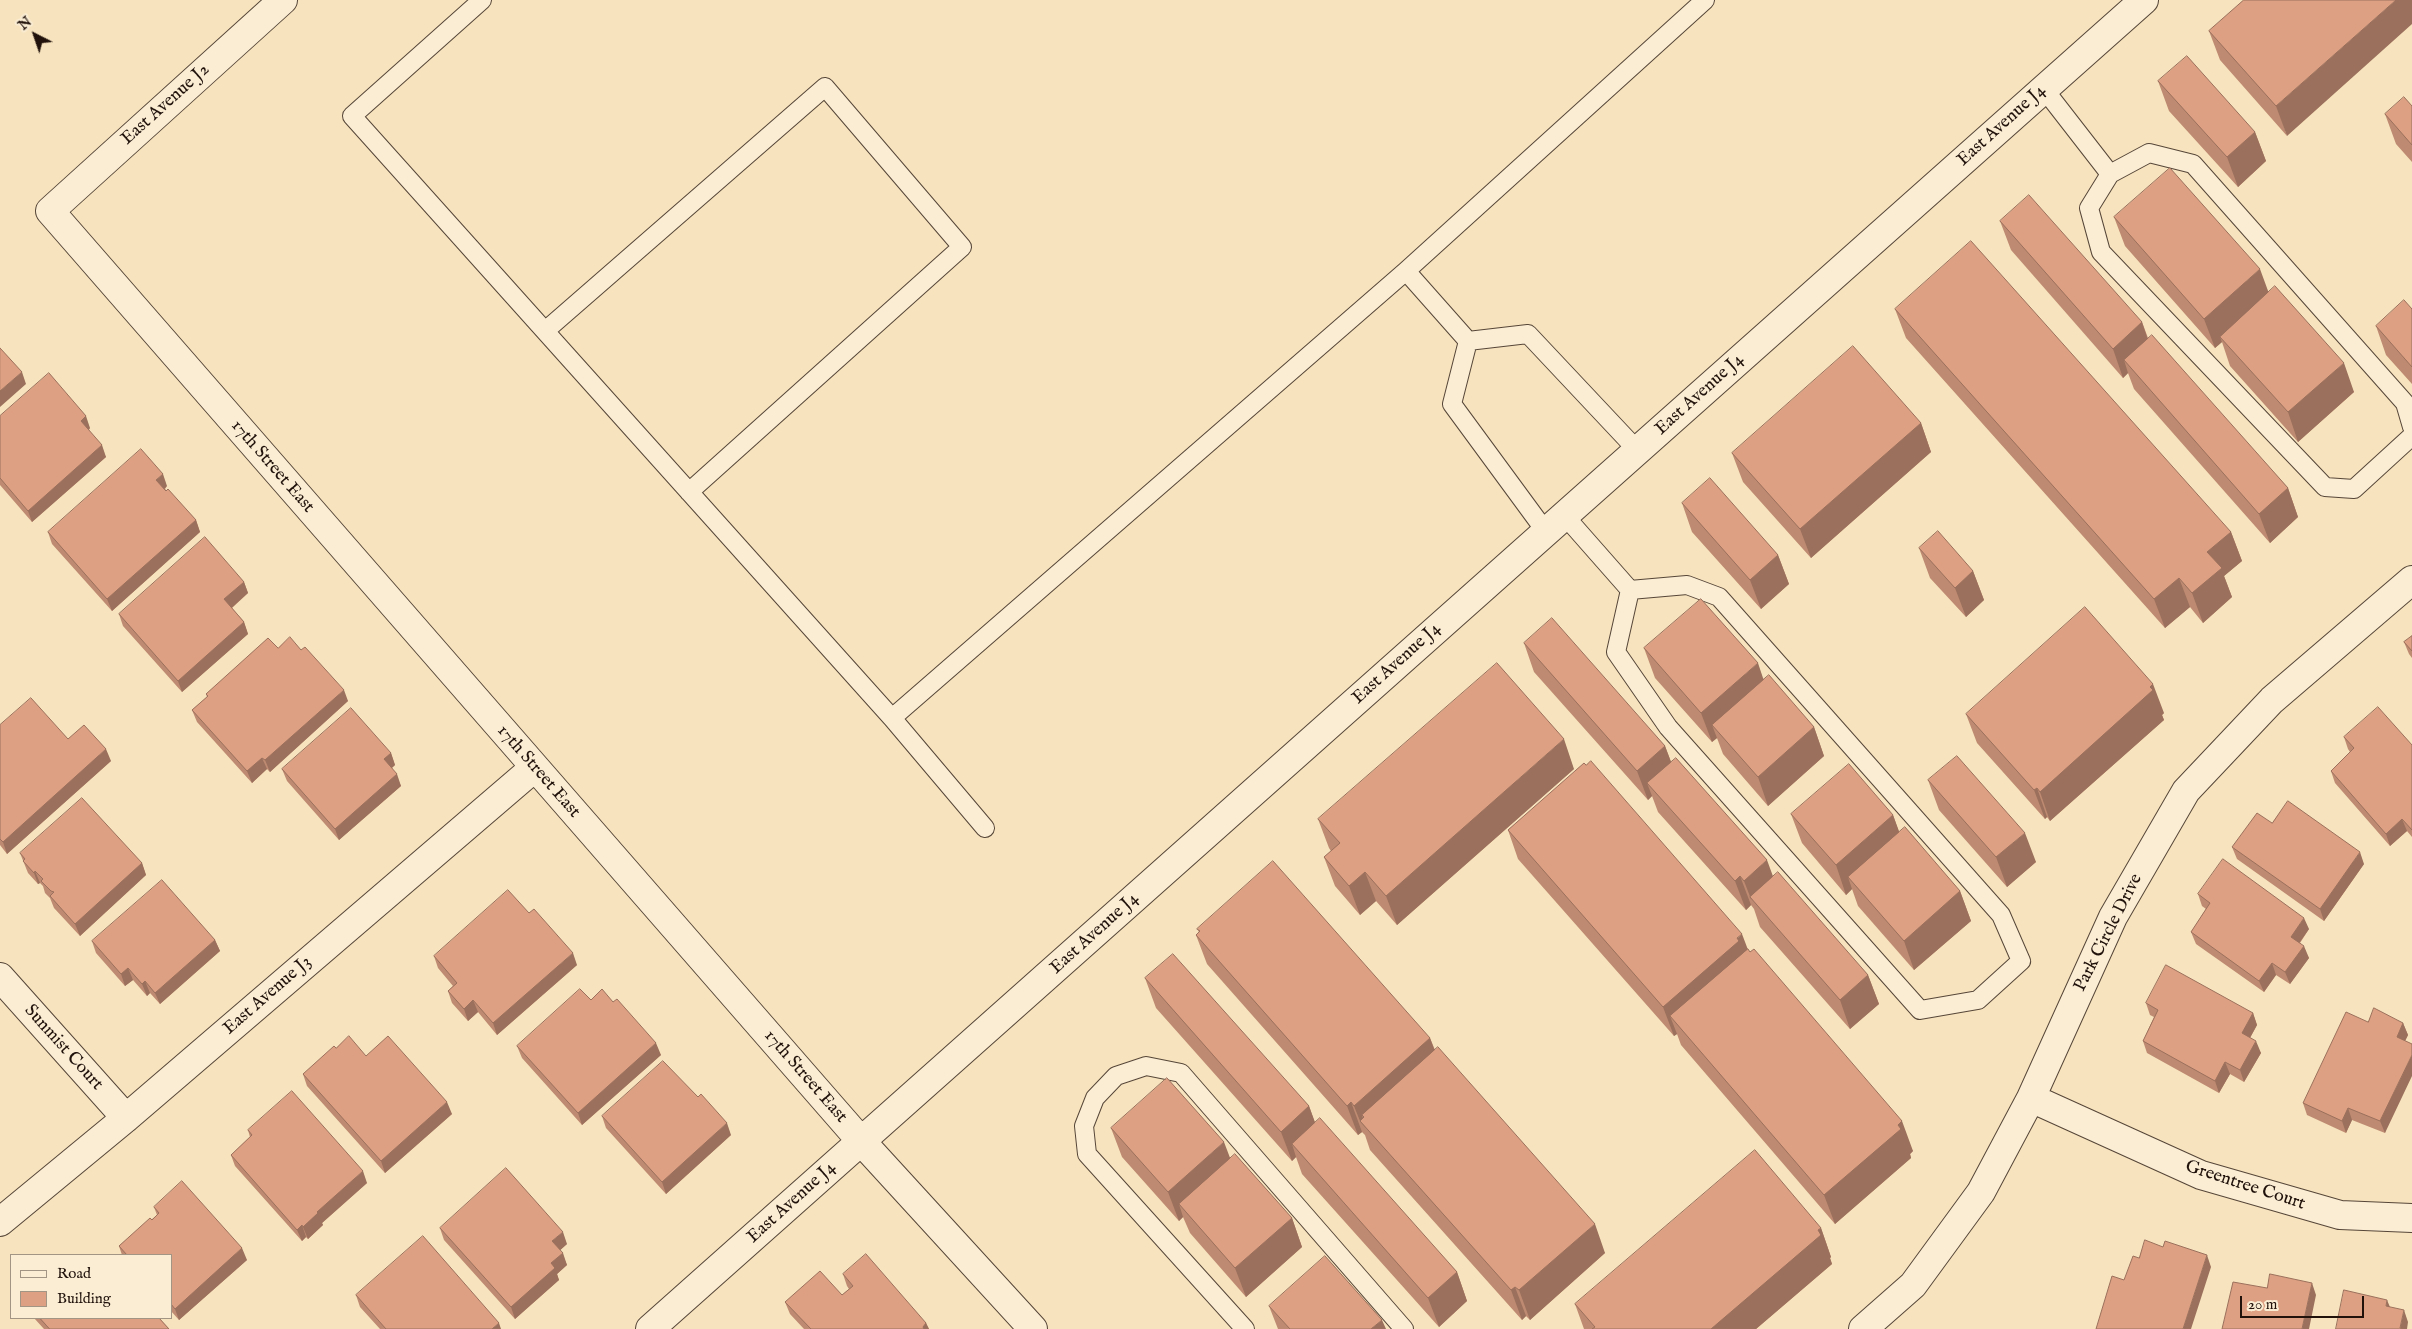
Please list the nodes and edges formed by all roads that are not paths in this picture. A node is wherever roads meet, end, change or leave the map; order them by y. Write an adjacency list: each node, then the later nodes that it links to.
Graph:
1 (284, 0): 7 (street, East Avenue J2)
2 (482, 0): 9 (lane)
3 (1705, 0): 8 (lane)
4 (2144, 0): 5 (street, East Avenue J4)
5 (2044, 89): 6 (lane); 13 (street, East Avenue J4)
6 (2110, 174): 11 (lane); 12 (lane)
7 (50, 211): 19 (street, 17th Street East)
8 (1406, 271): 10 (lane); 18 (lane)
9 (545, 331): 14 (lane); 14 (lane)
10 (1468, 341): 13 (lane); 15 (lane)
11 (2412, 427)
12 (2412, 436)
13 (1638, 451): 15 (street, East Avenue J4)
14 (689, 492): 18 (lane)
15 (1555, 524): 17 (lane); 24 (street, East Avenue J4)
16 (2412, 580): 22 (street, Park Circle Drive)
17 (1630, 590): 17 (lane)
18 (892, 718): 20 (lane)
19 (534, 768): 23 (street, East Avenue J3); 24 (street, 17th Street East)
20 (985, 828)
21 (0, 977): 23 (street, Sunmist Court)
22 (2031, 1098): 25 (street, Greentree Court); 31 (street, Park Circle Drive)
23 (126, 1118): 26 (street, East Avenue J3)
24 (861, 1142): 27 (street, East Avenue J4); 28 (street, 17th Street East)
25 (2412, 1218)
26 (0, 1222)
27 (650, 1329)
28 (1032, 1329)
29 (1245, 1329): 30 (lane)
30 (1404, 1329)
31 (1863, 1329)

